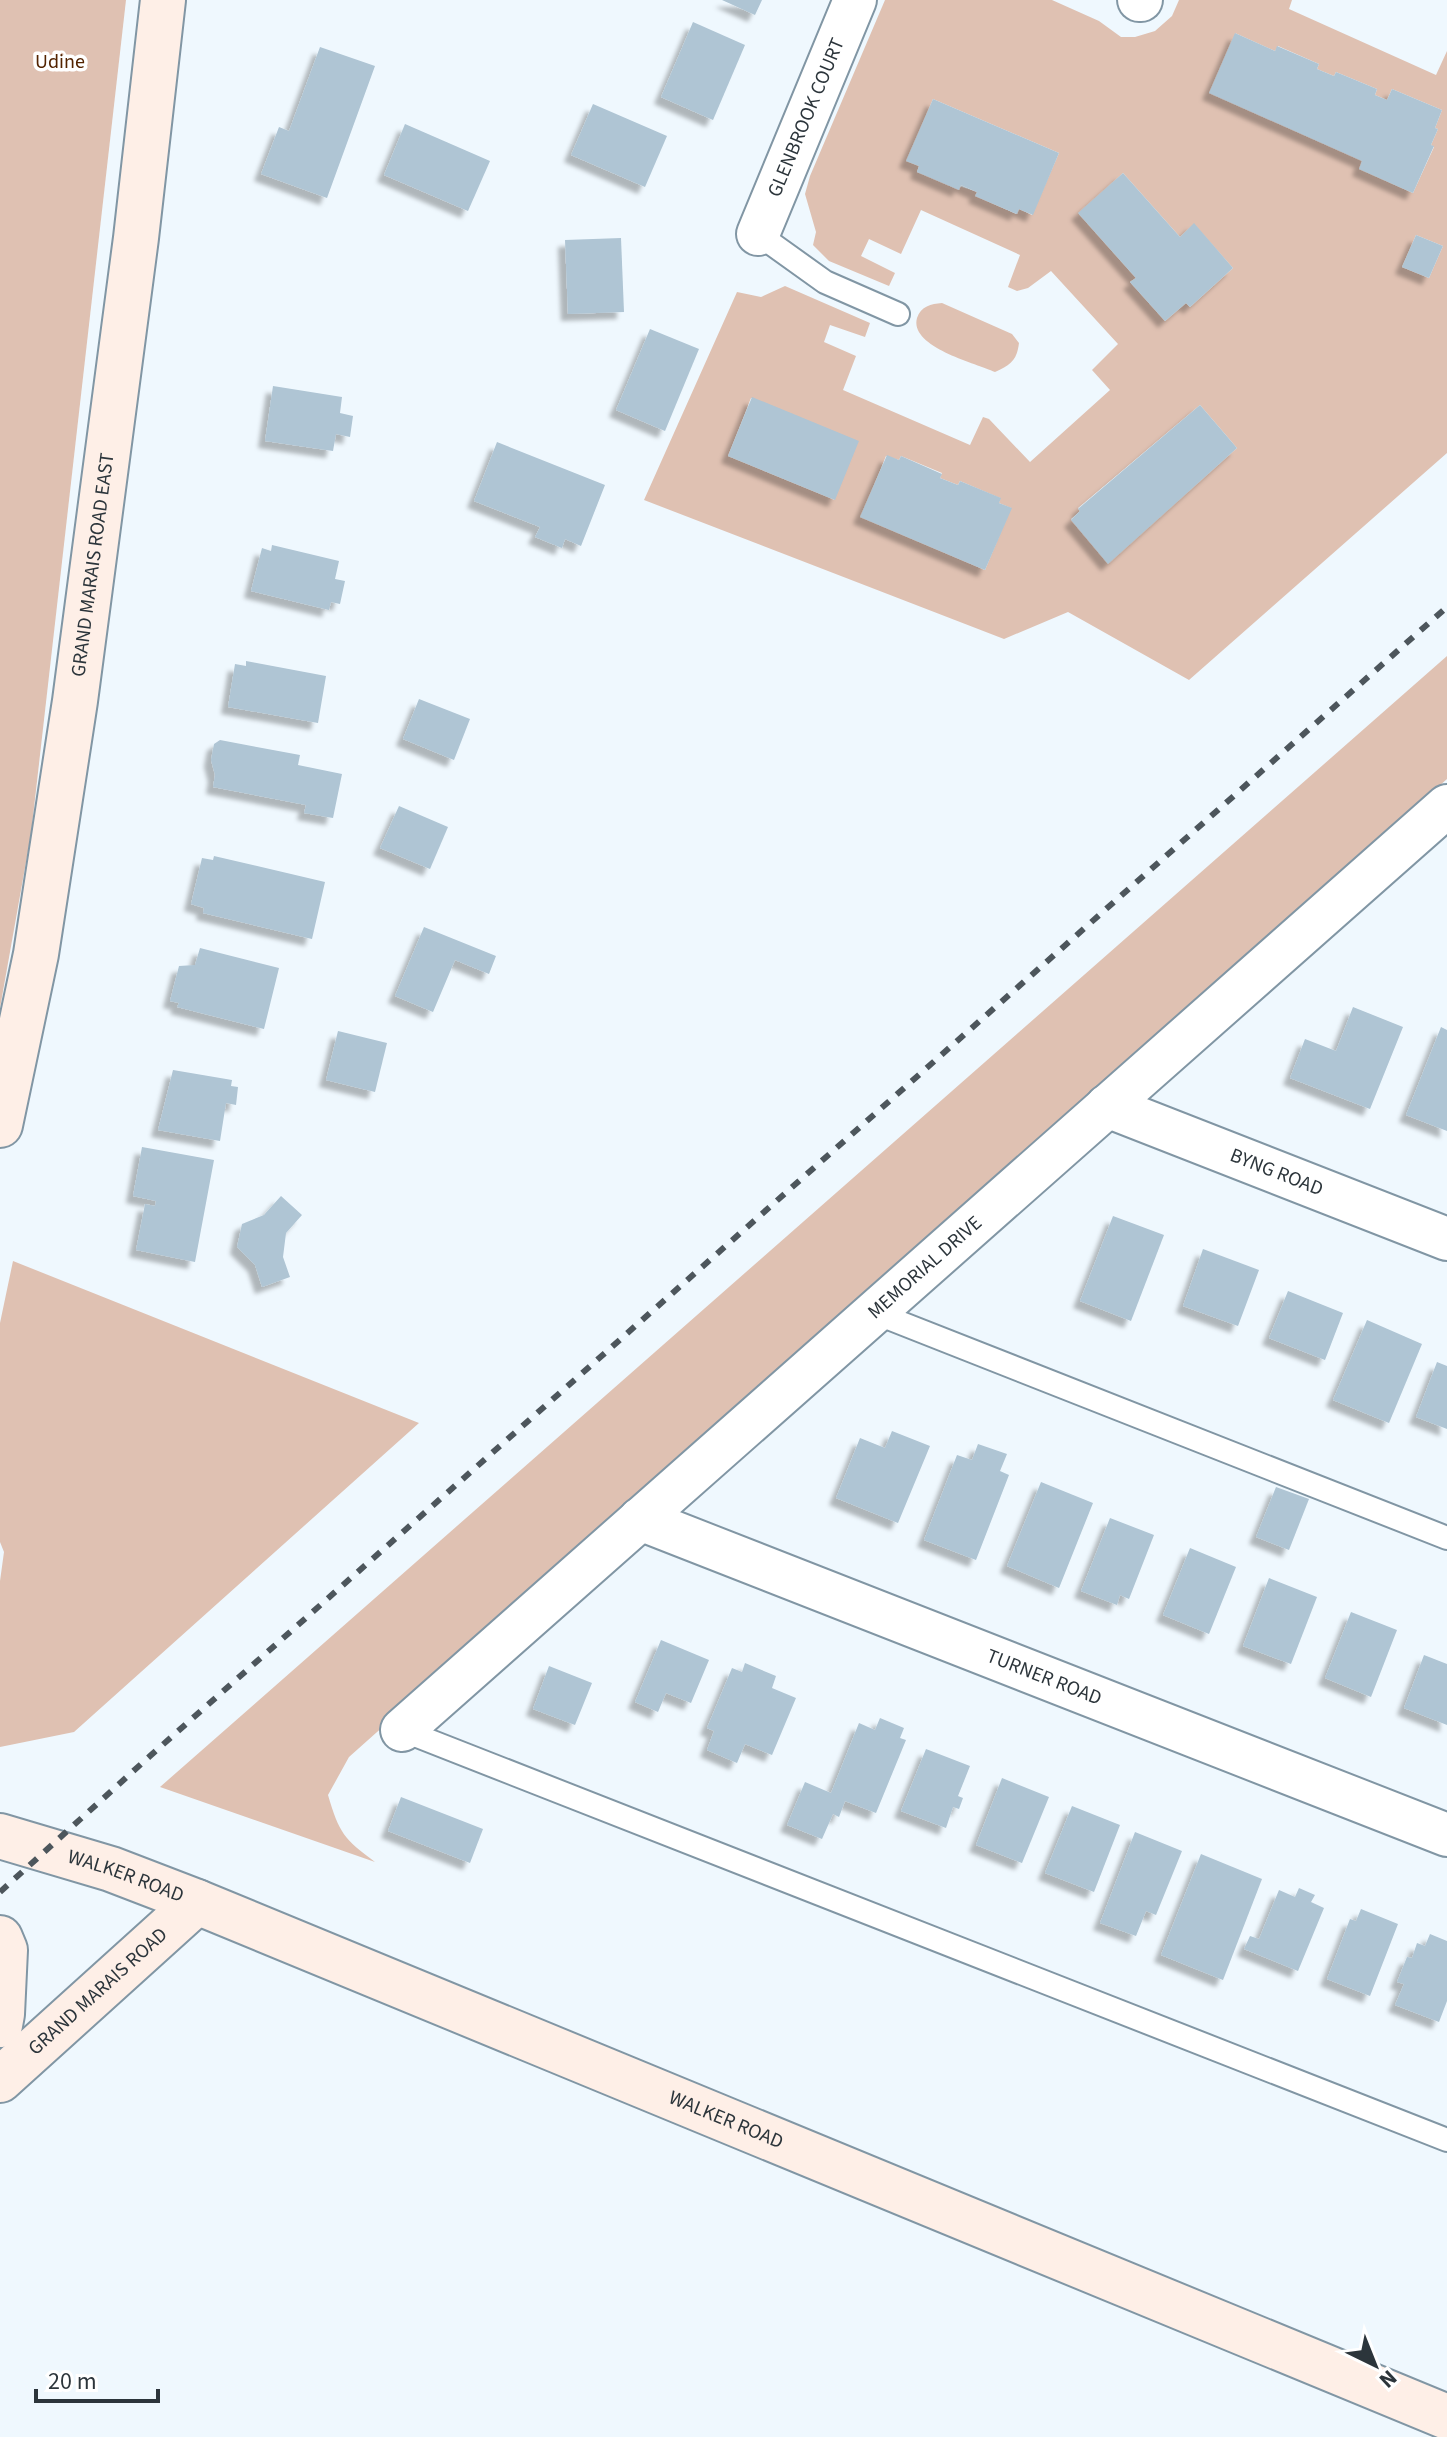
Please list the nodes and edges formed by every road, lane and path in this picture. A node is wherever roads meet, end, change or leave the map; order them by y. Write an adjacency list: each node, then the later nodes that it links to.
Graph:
1 (163, 0): 7 (main road, GRAND MARAIS ROAD EAST)
2 (855, 0): 3 (street, GLENBROOK COURT)
3 (758, 234): 4 (lane)
4 (898, 314)
5 (1447, 806): 6 (street, MEMORIAL DRIVE)
6 (1107, 1106): 8 (street, BYNG ROAD); 9 (street, MEMORIAL DRIVE)
7 (0, 1125)
8 (1447, 1239)
9 (873, 1312): 10 (street, MEMORIAL DRIVE); 11 (lane)
10 (640, 1519): 12 (street, MEMORIAL DRIVE); 13 (street, TURNER ROAD)
11 (1447, 1538)
12 (402, 1730): 19 (lane)
13 (1447, 1835)
14 (0, 1836): 15 (main road, WALKER ROAD)
15 (197, 1902): 18 (main road, GRAND MARAIS ROAD); 20 (main road, WALKER ROAD)
16 (0, 1938): 17 (main road)
17 (0, 2025)
18 (0, 2080)
19 (1447, 2140)
20 (1447, 2417)

